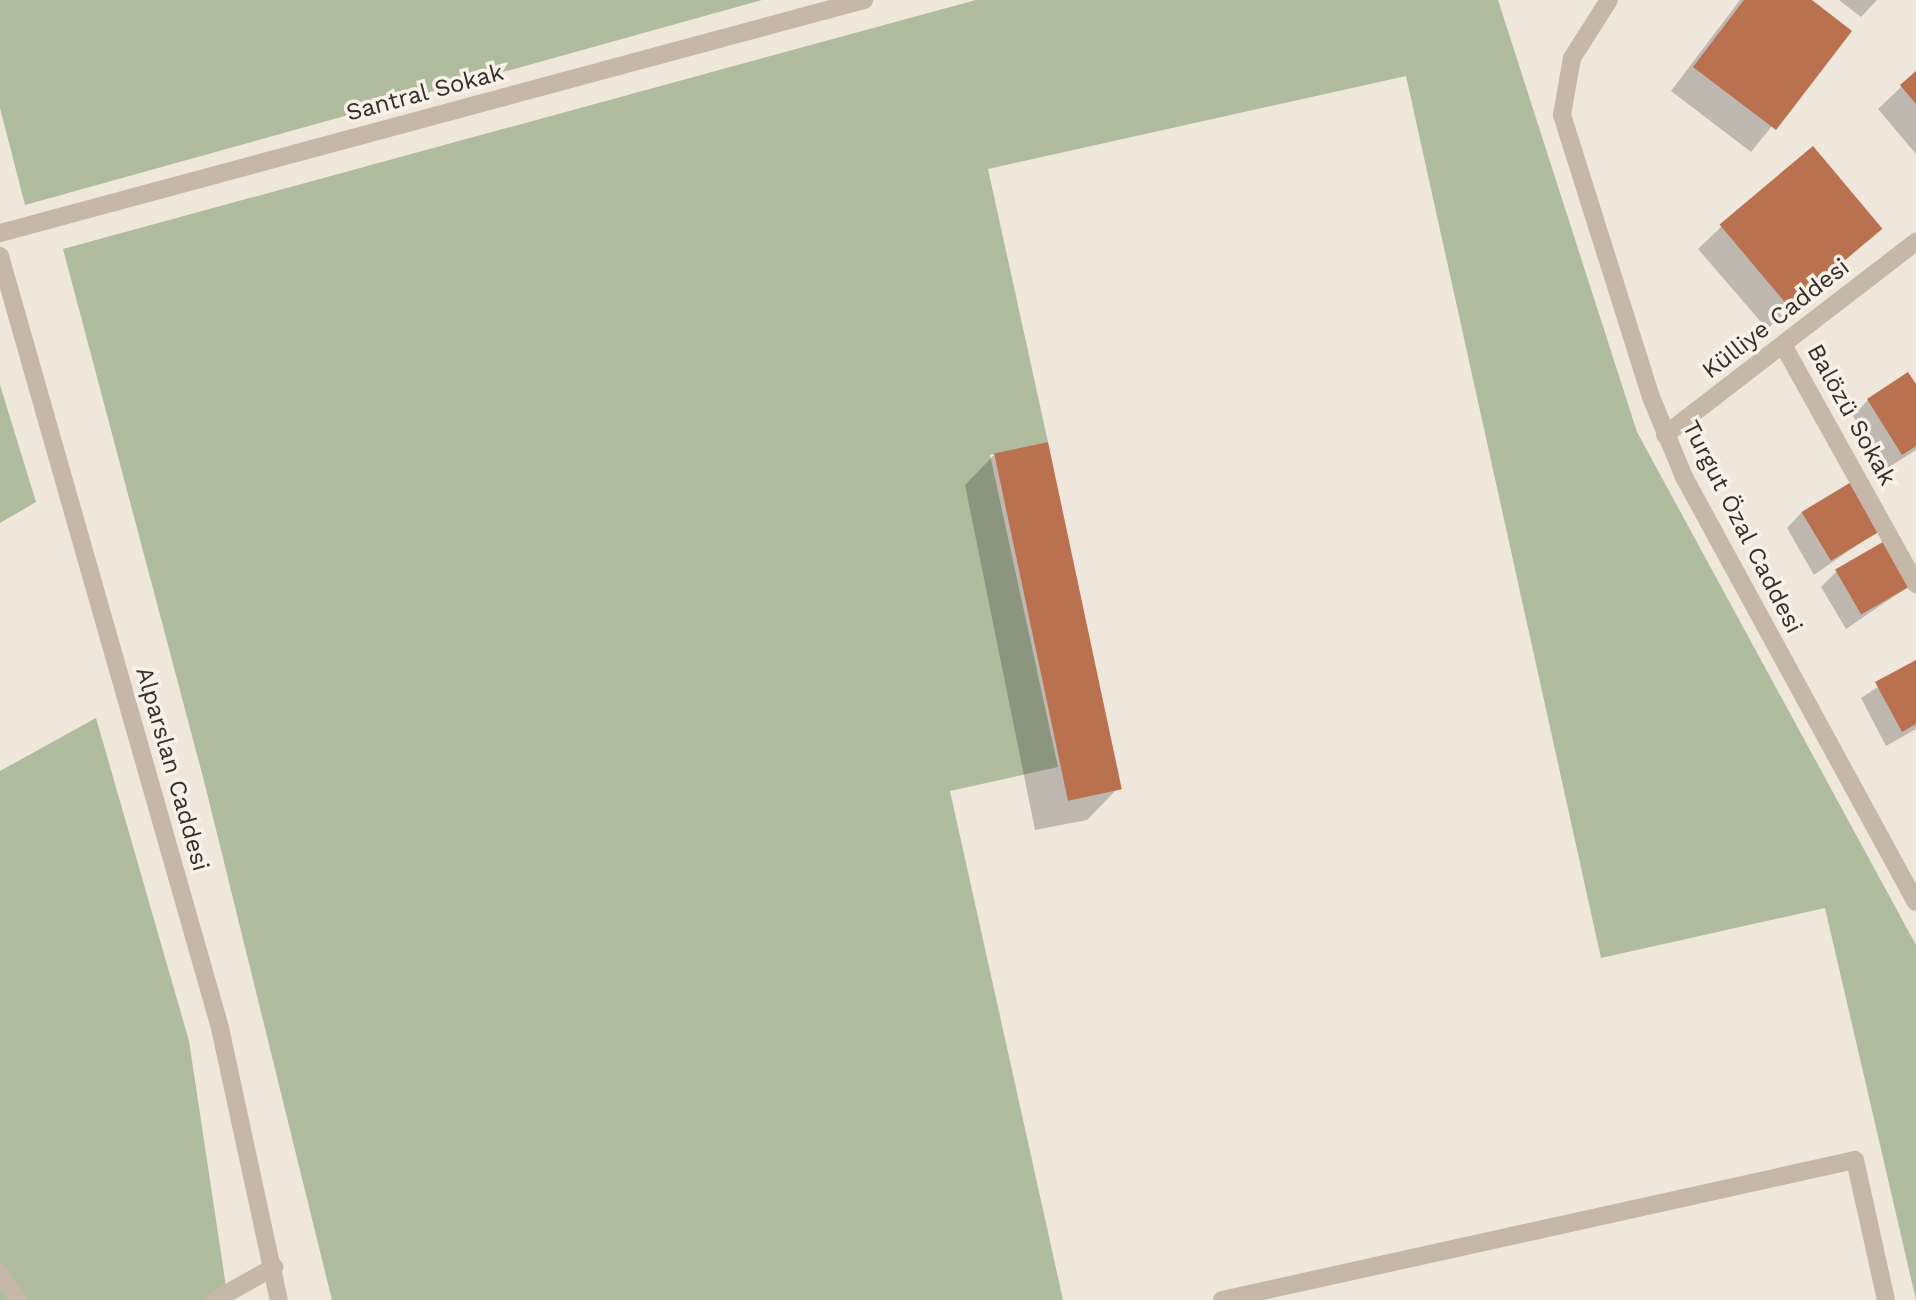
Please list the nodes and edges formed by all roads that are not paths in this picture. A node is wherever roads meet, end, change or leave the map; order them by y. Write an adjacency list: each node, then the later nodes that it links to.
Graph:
1 (863, 0): 3 (street, Santral Sokak)
2 (1609, 0): 7 (street, Turgut Özal Caddesi)
3 (0, 233)
4 (1916, 242): 6 (street, Külliye Caddesi)
5 (0, 256): 10 (street, Alparslan Caddesi)
6 (1783, 345): 7 (street, Külliye Caddesi); 8 (street, Balözü Sokak)
7 (1665, 435): 9 (street, Turgut Özal Caddesi)
8 (1916, 583)
9 (1916, 902)
10 (274, 1267): 13 (street); 14 (street, Alparslan Caddesi)
11 (0, 1273): 12 (street)
12 (18, 1300)
13 (215, 1300)
14 (279, 1300)
15 (1222, 1300): 16 (street)
16 (1886, 1300)

